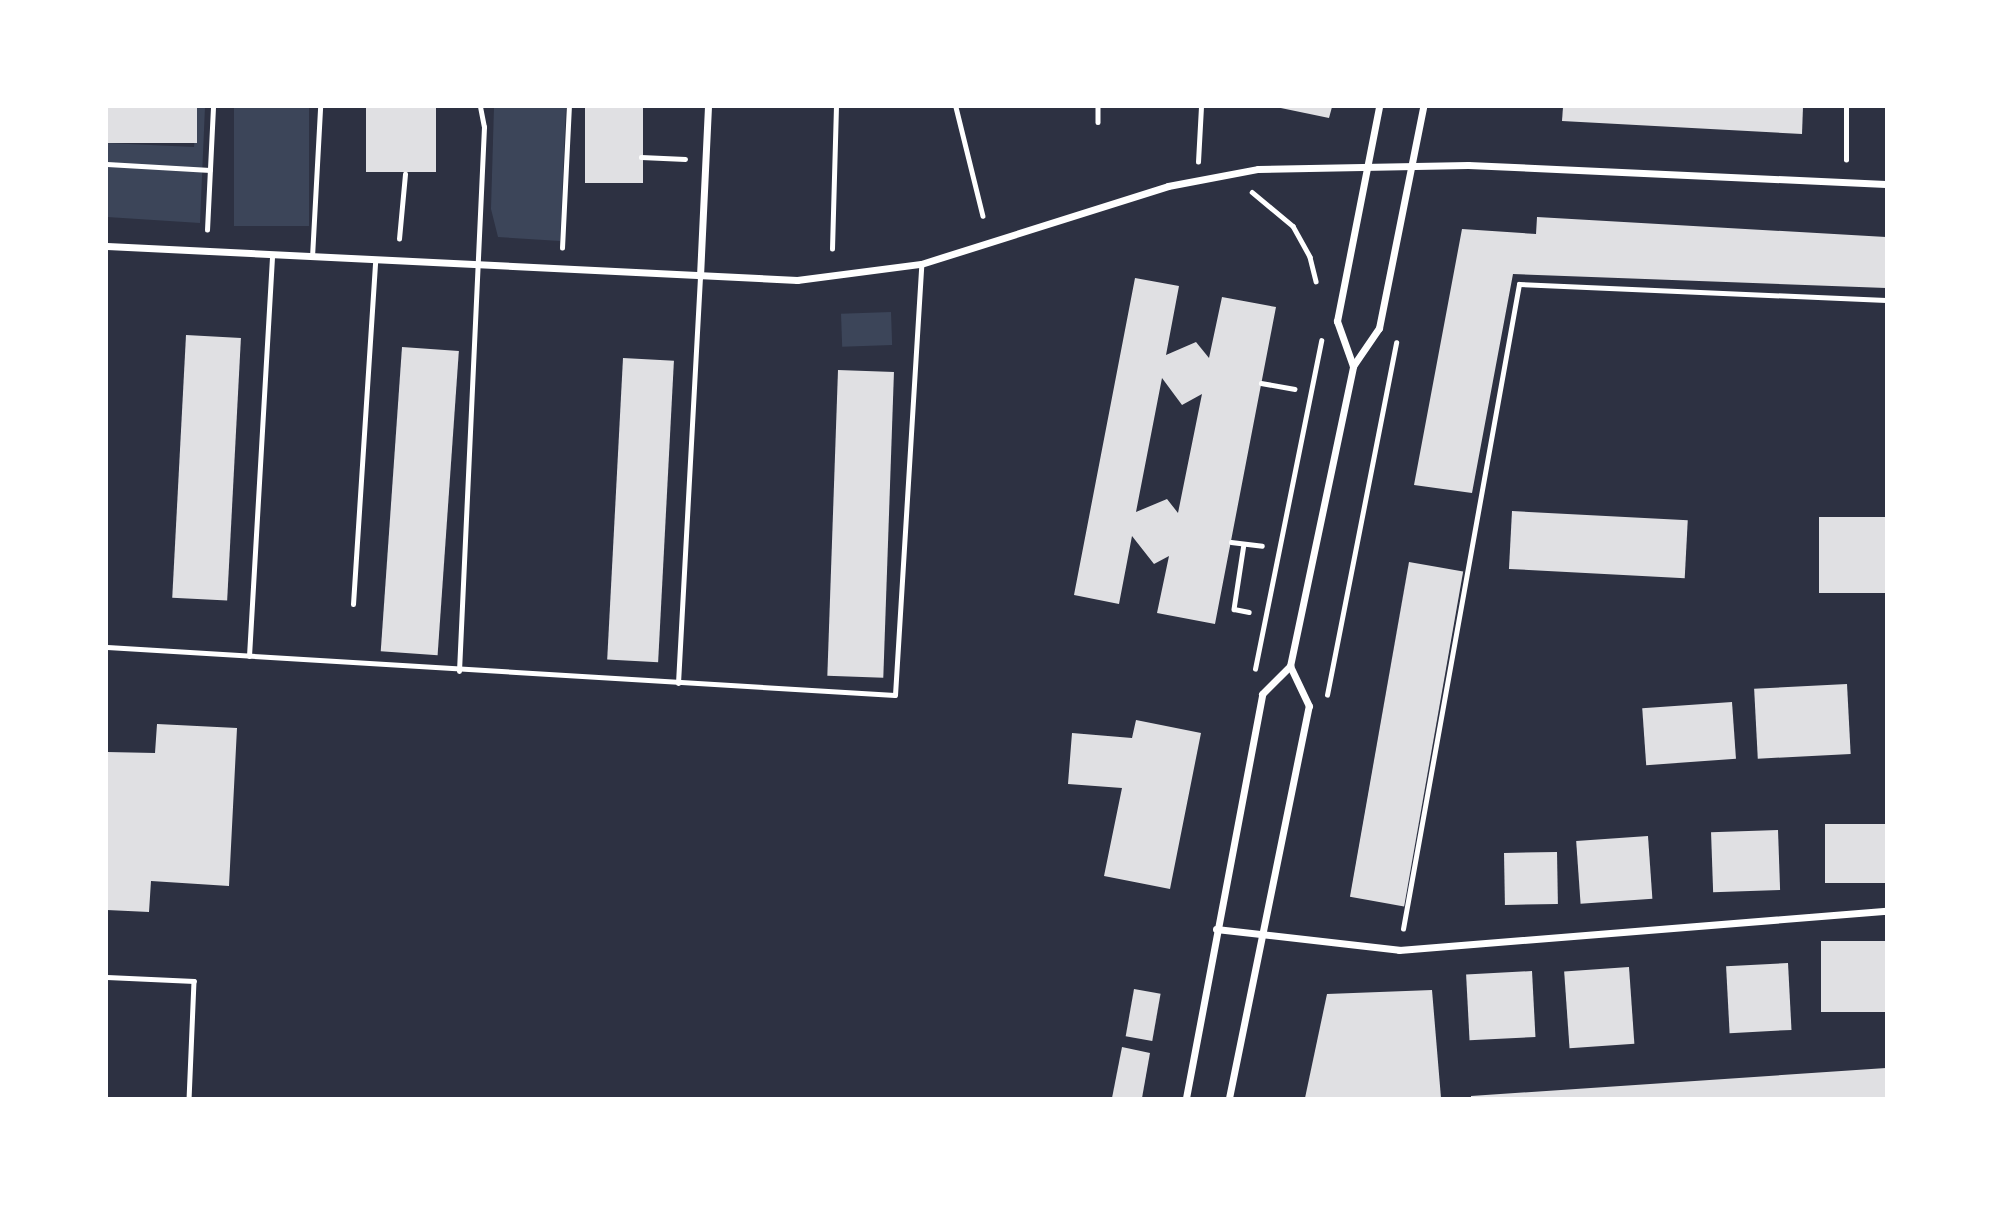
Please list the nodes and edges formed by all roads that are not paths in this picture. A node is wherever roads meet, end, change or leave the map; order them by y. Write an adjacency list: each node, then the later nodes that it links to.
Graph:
1 (320, 107): 11 (lane)
2 (480, 107): 14 (lane)
3 (708, 107): 15 (street)
4 (1379, 107): 7 (street)
5 (1423, 107): 6 (street)
6 (1411, 165): 7 (street); 8 (street); 16 (street)
7 (1367, 166): 13 (street); 16 (street)
8 (1886, 184)
9 (107, 246): 10 (street)
10 (272, 255): 11 (street); 19 (lane)
11 (312, 257): 12 (street)
12 (375, 260): 14 (street); 17 (lane)
13 (920, 264): 15 (street); 22 (lane)
14 (478, 266): 15 (street); 21 (lane)
15 (700, 276): 22 (lane)
16 (1353, 366): 20 (street)
17 (353, 604)
18 (107, 647): 19 (lane)
19 (249, 656): 21 (lane)
20 (1290, 666): 24 (street); 25 (street)
21 (459, 671): 22 (lane)
22 (678, 682)
23 (1886, 912): 25 (street)
24 (1216, 929): 25 (street); 26 (street)
25 (1262, 936): 27 (street)
26 (1186, 1098)
27 (1229, 1098)

